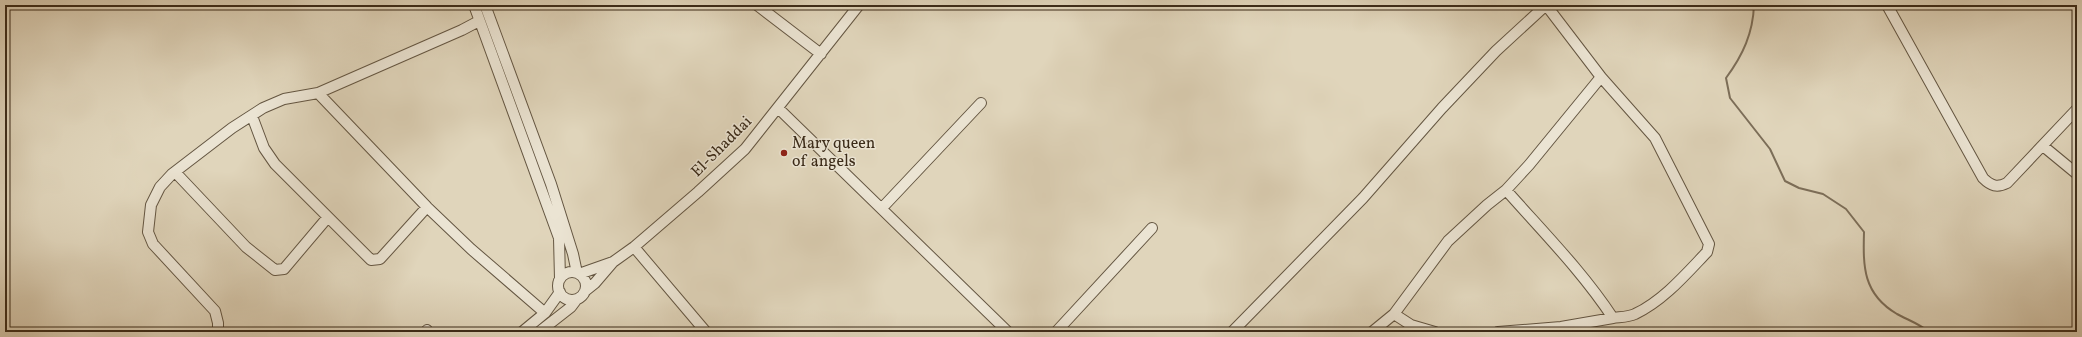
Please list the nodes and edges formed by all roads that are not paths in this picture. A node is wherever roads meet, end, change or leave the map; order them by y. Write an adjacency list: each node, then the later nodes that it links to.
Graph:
1 (474, 5): 7 (street)
2 (485, 5): 15 (street)
3 (757, 5): 8 (street)
4 (859, 5): 8 (street, El-Shaddai)
5 (1546, 5): 9 (street); 40 (street)
6 (1887, 5): 16 (street)
7 (479, 21): 10 (street); 15 (street)
8 (821, 54): 12 (street, El-Shaddai)
9 (1601, 77): 19 (street); 33 (street)
10 (318, 93): 14 (street); 20 (street)
11 (981, 103): 21 (street)
12 (779, 109): 21 (street); 24 (street, El-Shaddai)
13 (2077, 109): 16 (street)
14 (252, 116): 17 (street); 22 (street)
15 (521, 116): 26 (street); 27 (street)
16 (2043, 146): 18 (street)
17 (175, 172): 22 (street); 34 (street)
18 (2077, 174)
19 (1506, 190): 32 (street); 33 (street)
20 (427, 207): 22 (street); 31 (street)
21 (882, 208): 38 (street)
22 (328, 217)
23 (1152, 228): 39 (street)
24 (634, 247): 25 (street, El-Shaddai); 37 (street)
25 (613, 262): 26 (street); 28 (street, El-Shaddai)
26 (578, 274): 27 (street); 28 (street)
27 (560, 279): 29 (street)
28 (585, 291): 30 (street)
29 (560, 292): 30 (street); 31 (street)
30 (577, 299): 36 (street)
31 (545, 313): 35 (street)
32 (1394, 314): 41 (street); 42 (street)
33 (1613, 318): 43 (street)
34 (218, 332)
35 (522, 332)
36 (539, 332)
37 (706, 332)
38 (1008, 332)
39 (1056, 332)
40 (1232, 332)
41 (1372, 332)
42 (1435, 332)
43 (1498, 332)

